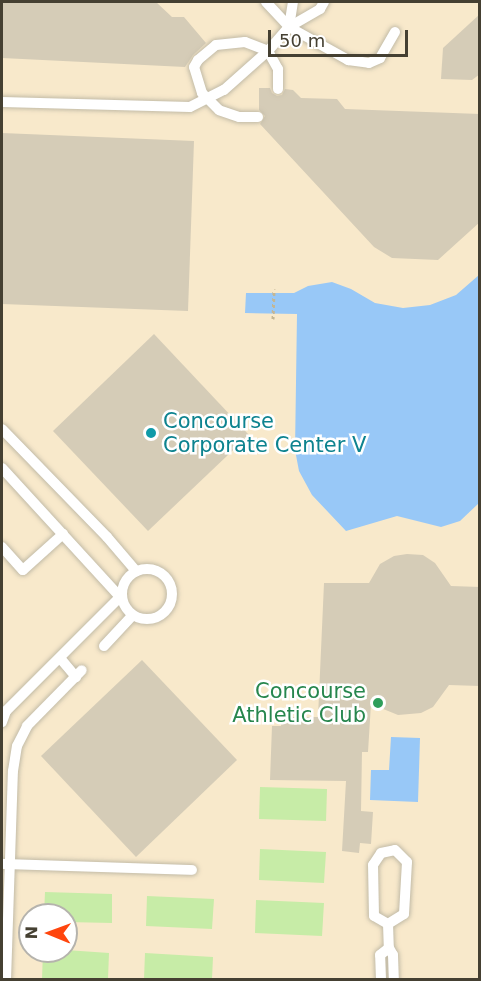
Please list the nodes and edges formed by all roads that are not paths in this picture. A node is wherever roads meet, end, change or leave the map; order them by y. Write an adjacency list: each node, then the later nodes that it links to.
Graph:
1 (266, 2): 4 (lane)
2 (293, 2): 4 (lane)
3 (324, 2): 4 (lane)
4 (289, 27): 5 (lane); 6 (lane)
5 (395, 32)
6 (268, 51): 7 (lane); 8 (lane); 8 (lane)
7 (278, 89)
8 (208, 99): 9 (lane); 10 (lane)
9 (2, 102)
10 (258, 117)
11 (2, 429): 15 (lane)
12 (2, 468): 13 (lane)
13 (63, 534): 14 (lane); 16 (lane)
14 (2, 547)
15 (136, 571): 16 (lane); 17 (lane)
16 (120, 597): 17 (lane); 19 (lane)
17 (132, 616): 18 (lane)
18 (104, 646)
19 (60, 658): 20 (lane); 21 (lane)
20 (2, 722)
21 (5, 864): 22 (lane); 25 (lane)
22 (192, 870)
23 (388, 924): 23 (lane); 24 (lane)
24 (388, 948): 26 (lane); 27 (lane)
25 (6, 980)
26 (381, 980)
27 (394, 980)

